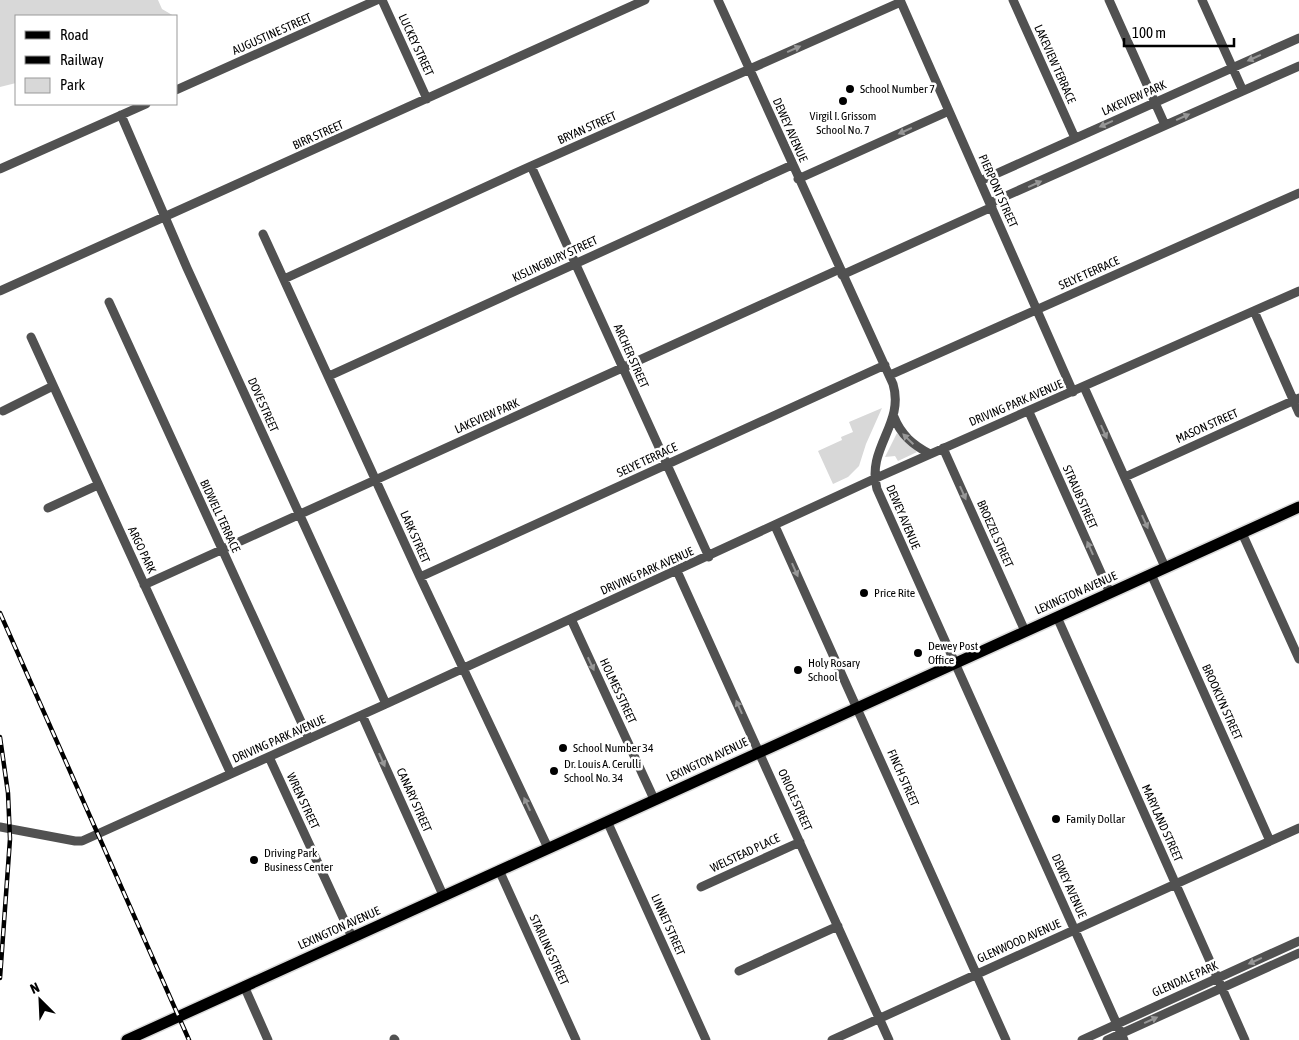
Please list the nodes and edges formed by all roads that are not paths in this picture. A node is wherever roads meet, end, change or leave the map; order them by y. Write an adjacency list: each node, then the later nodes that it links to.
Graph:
1 (378, 0): 13 (street, AUGUSTINE STREET)
2 (382, 0): 15 (street, LUCKEY STREET)
3 (645, 0): 15 (street, BIRR STREET)
4 (718, 0): 12 (street, DEWEY AVENUE)
5 (1013, 0): 21 (street, LAKEVIEW TERRACE)
6 (1109, 0): 16 (street)
7 (1202, 0): 11 (street)
8 (901, 1): 12 (street, BRYAN STREET, one-way to 8); 18 (street, PIERPONT STREET)
9 (1299, 38): 11 (street, LAKEVIEW PARK, one-way to 11)
10 (1299, 66): 14 (street, LAKEVIEW PARK)
11 (1232, 68): 14 (street); 16 (street, LAKEVIEW PARK)
12 (749, 69): 22 (street, DEWEY AVENUE); 23 (street, BRYAN STREET)
13 (178, 89)
14 (1243, 91): 20 (street, LAKEVIEW PARK, one-way to 14)
15 (427, 100): 29 (street, BIRR STREET)
16 (1155, 102): 20 (street); 21 (street, LAKEVIEW PARK, one-way to 21)
17 (144, 105): 19 (street)
18 (949, 111): 25 (street, one-way to 25); 26 (street, PIERPONT STREET)
19 (121, 115): 24 (street); 29 (street, DOVE STREET)
20 (1165, 125): 28 (street, LAKEVIEW PARK, one-way to 20)
21 (1075, 138): 26 (street, LAKEVIEW PARK)
22 (792, 164): 25 (street, DEWEY AVENUE); 31 (street, KISLINGBURY STREET)
23 (531, 166): 31 (street, ARCHER STREET); 33 (street, BRYAN STREET)
24 (0, 169)
25 (798, 179): 32 (street, DEWEY AVENUE)
26 (980, 181): 28 (street, PIERPONT STREET)
27 (1299, 192): 37 (street, SELYE TERRACE)
28 (991, 205): 32 (street, LAKEVIEW PARK); 37 (street, PIERPONT STREET)
29 (166, 216): 34 (street, BIRR STREET); 61 (street, DOVE STREET)
30 (263, 234): 33 (street, LARK STREET)
31 (575, 263): 41 (street, ARCHER STREET); 43 (street, KISLINGBURY STREET)
32 (841, 272): 40 (street, DEWEY AVENUE); 41 (street, LAKEVIEW PARK)
33 (284, 280): 43 (street, LARK STREET)
34 (0, 291)
35 (1299, 291): 38 (street, DRIVING PARK AVENUE)
36 (109, 302): 64 (street, BIDWELL TERRACE)
37 (1037, 310): 42 (street, SELYE TERRACE); 46 (street, PIERPONT STREET)
38 (1254, 311): 45 (street, DRIVING PARK AVENUE); 47 (street)
39 (31, 337): 44 (street, ARGO PARK)
40 (885, 365): 42 (street, DEWEY AVENUE); 54 (street, SELYE TERRACE)
41 (623, 368): 54 (street, ARCHER STREET); 57 (street, LAKEVIEW PARK)
42 (890, 375): 51 (street, DEWEY AVENUE)
43 (329, 376): 57 (street, LARK STREET)
44 (53, 386): 48 (street); 58 (street, ARGO PARK)
45 (1084, 387): 46 (street, DRIVING PARK AVENUE); 55 (street, one-way to 55)
46 (1073, 392): 49 (street, DRIVING PARK AVENUE)
47 (1296, 400): 50 (street); 55 (street, MASON STREET)
48 (3, 410)
49 (1028, 412): 52 (street, DRIVING PARK AVENUE); 71 (street, STRAUB STREET, one-way to 49)
50 (1299, 413)
51 (894, 416): 53 (street, one-way to 51); 56 (street, DEWEY AVENUE)
52 (943, 448): 53 (street, DRIVING PARK AVENUE); 74 (street, BROEZEL STREET, one-way to 74)
53 (930, 454): 56 (street, DRIVING PARK AVENUE)
54 (667, 465): 65 (street, ARCHER STREET); 69 (street, SELYE TERRACE)
55 (1125, 477): 66 (street, one-way to 66)
56 (874, 479): 62 (street, DRIVING PARK AVENUE); 76 (street, DEWEY AVENUE)
57 (376, 480): 61 (street, LAKEVIEW PARK); 69 (street, LARK STREET)
58 (98, 485): 60 (street); 70 (street, ARGO PARK)
59 (1299, 507): 63 (main road, LEXINGTON AVENUE)
60 (48, 508)
61 (299, 515): 64 (street, LAKEVIEW PARK); 78 (street, DOVE STREET)
62 (775, 526): 65 (street, DRIVING PARK AVENUE); 79 (street, FINCH STREET, one-way to 79)
63 (1242, 532): 66 (main road, LEXINGTON AVENUE); 75 (street)
64 (222, 550): 70 (street, LAKEVIEW PARK); 81 (street, BIDWELL TERRACE)
65 (709, 557): 67 (street, DRIVING PARK AVENUE)
66 (1165, 567): 68 (main road, LEXINGTON AVENUE)
67 (677, 570): 73 (street, DRIVING PARK AVENUE); 82 (street, ORIOLE STREET, one-way to 67)
68 (1151, 574): 71 (main road, LEXINGTON AVENUE); 89 (street, BROOKLYN STREET)
69 (420, 577): 77 (street, LARK STREET)
70 (144, 585): 84 (street, ARGO PARK)
71 (1110, 592): 72 (main road, LEXINGTON AVENUE)
72 (1057, 617): 74 (main road, LEXINGTON AVENUE); 93 (street, MARYLAND STREET)
73 (571, 619): 77 (street, DRIVING PARK AVENUE); 85 (street, HOLMES STREET, one-way to 85)
74 (1025, 631): 76 (main road, LEXINGTON AVENUE)
75 (1299, 659)
76 (955, 663): 79 (main road, LEXINGTON AVENUE); 97 (street, DEWEY AVENUE)
77 (463, 668): 78 (street, DRIVING PARK AVENUE); 91 (street, LARK STREET, one-way to 77)
78 (386, 704): 80 (street, DRIVING PARK AVENUE)
79 (858, 707): 82 (main road, LEXINGTON AVENUE); 102 (street, FINCH STREET)
80 (362, 715): 81 (street, DRIVING PARK AVENUE); 95 (street, CANARY STREET, one-way to 95)
81 (309, 739): 83 (street, DRIVING PARK AVENUE)
82 (759, 751): 85 (main road, LEXINGTON AVENUE); 90 (street, ORIOLE STREET)
83 (269, 757): 84 (street, DRIVING PARK AVENUE); 98 (street, WREN STREET)
84 (231, 774): 87 (street, DRIVING PARK AVENUE)
85 (654, 800): 86 (main road, LEXINGTON AVENUE)
86 (606, 821): 91 (main road, LEXINGTON AVENUE); 112 (street, LINNET STREET)
87 (0, 827)
88 (1299, 828): 89 (street, GLENWOOD AVENUE)
89 (1270, 841): 93 (street, GLENWOOD AVENUE)
90 (800, 842): 94 (street, WELSTEAD PLACE); 96 (street, ORIOLE STREET)
91 (548, 848): 92 (main road, LEXINGTON AVENUE)
92 (499, 870): 95 (main road, LEXINGTON AVENUE); 111 (street, STARLING STREET)
93 (1176, 884): 97 (street, GLENWOOD AVENUE); 103 (street, MARYLAND STREET)
94 (701, 887)
95 (443, 895): 98 (main road, LEXINGTON AVENUE)
96 (838, 926): 101 (street); 106 (street, ORIOLE STREET)
97 (1074, 930): 102 (street, GLENWOOD AVENUE); 107 (street, DEWEY AVENUE)
98 (352, 937): 104 (main road, LEXINGTON AVENUE)
99 (1299, 941): 103 (street, GLENDALE PARK, one-way to 103)
100 (1299, 953): 105 (street, GLENDALE PARK)
101 (739, 971)
102 (977, 974): 106 (street, GLENWOOD AVENUE); 115 (street, FINCH STREET)
103 (1218, 978): 105 (street, MARYLAND STREET); 107 (street, GLENDALE PARK)
104 (244, 986): 109 (main road, LEXINGTON AVENUE); 110 (street)
105 (1222, 988): 108 (street, GLENDALE PARK, one-way to 105); 118 (street, MARYLAND STREET)
106 (879, 1019): 113 (street, GLENWOOD AVENUE); 114 (street, ORIOLE STREET)
107 (1116, 1024): 108 (street, DEWEY AVENUE); 116 (street, GLENDALE PARK)
108 (1122, 1037): 117 (street, GLENDALE PARK)
109 (127, 1040)
110 (268, 1040)
111 (576, 1040)
112 (706, 1040)
113 (832, 1040)
114 (889, 1040)
115 (1006, 1040)
116 (1082, 1040)
117 (1107, 1040)
118 (1245, 1040)

